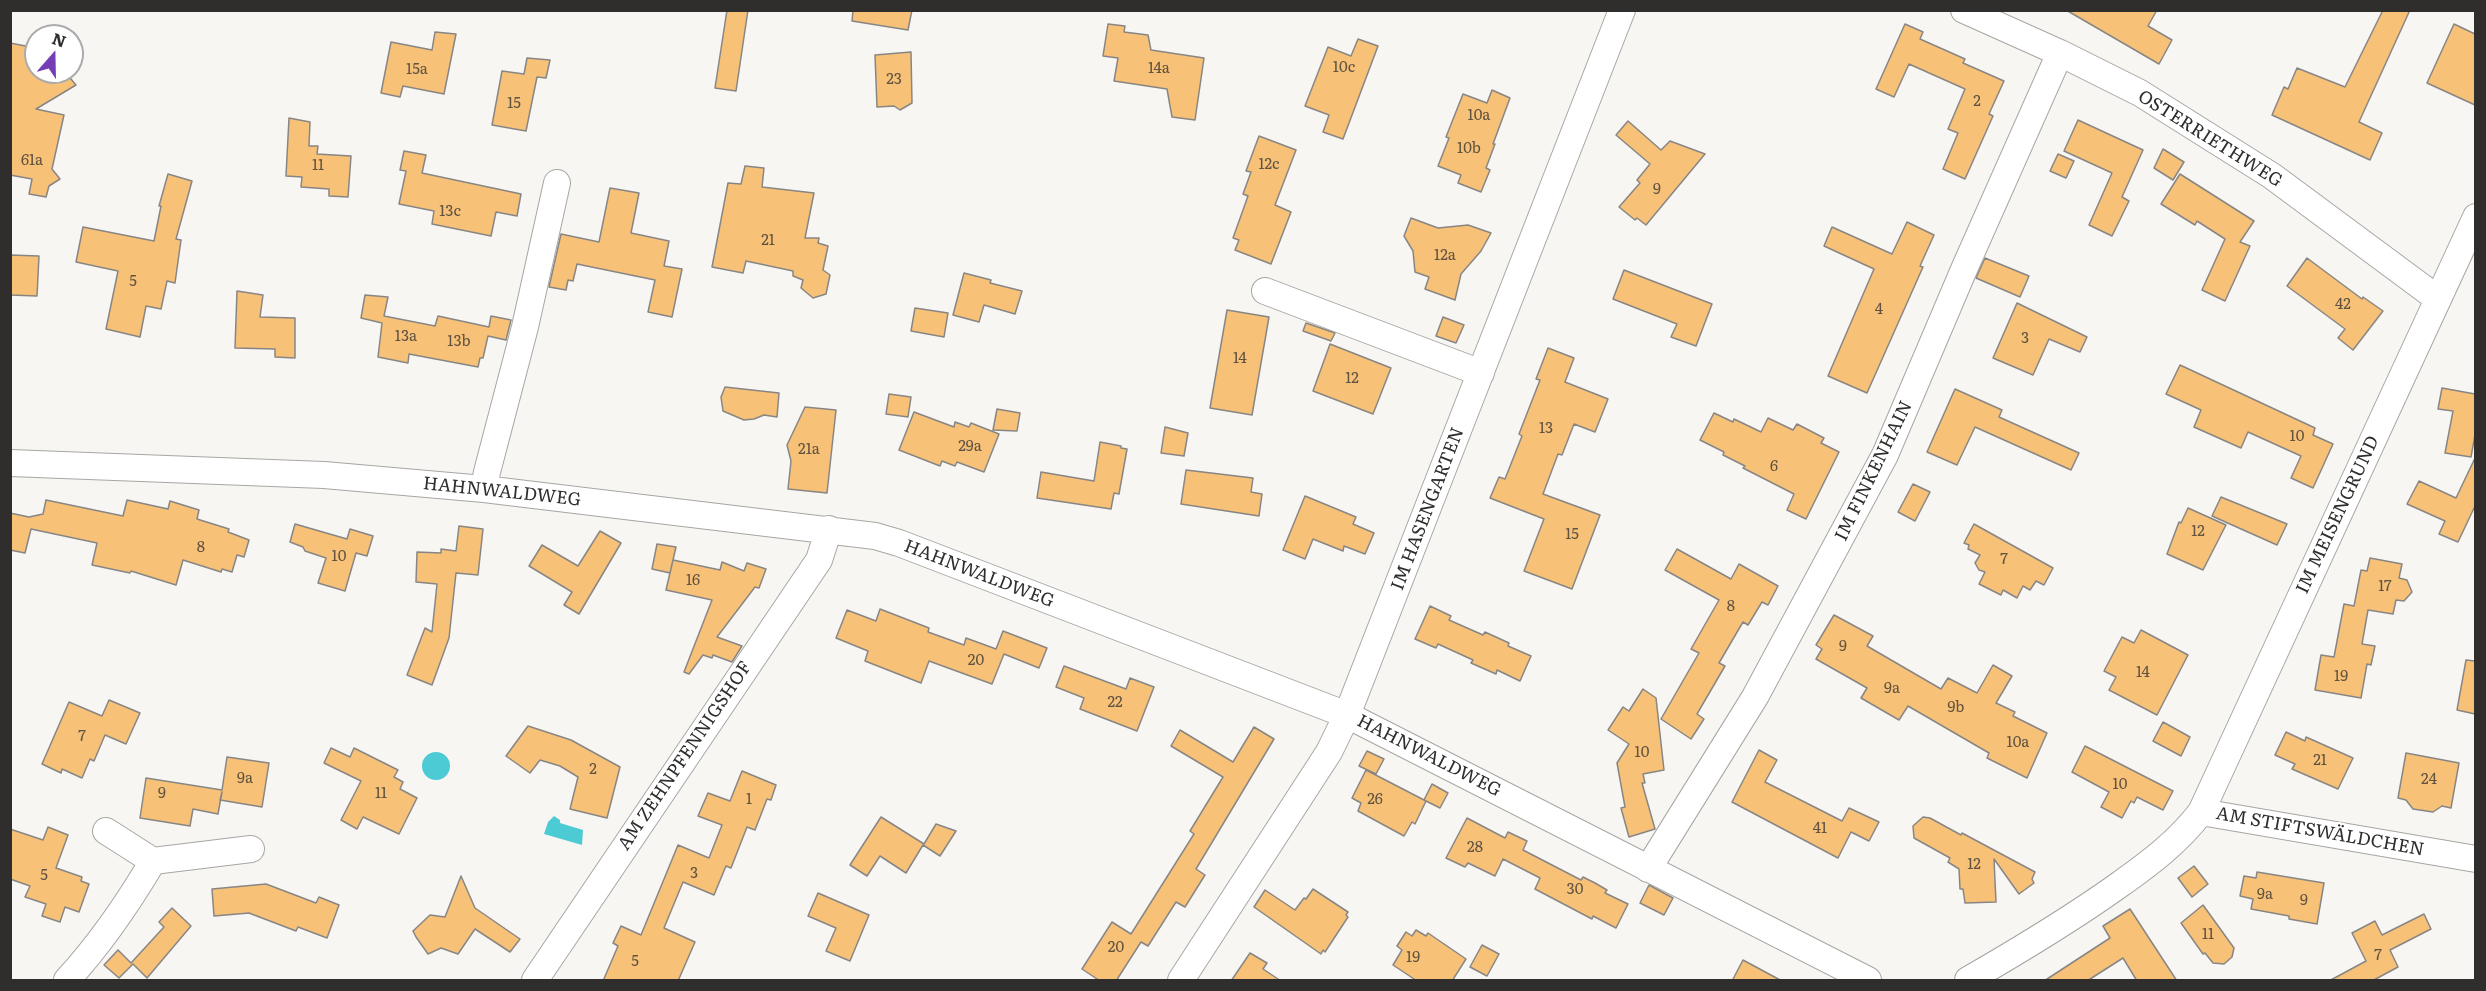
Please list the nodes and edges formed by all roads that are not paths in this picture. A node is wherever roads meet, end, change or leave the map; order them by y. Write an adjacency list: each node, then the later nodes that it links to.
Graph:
1 (1622, 10): 8 (street, IM HASENGARTEN)
2 (1964, 10): 3 (street, OSTERRIETHWEG)
3 (2060, 53): 7 (street, OSTERRIETHWEG); 18 (street, IM FINKENHAIN)
4 (557, 183): 10 (street)
5 (2475, 217): 7 (street, IM MEISENGRUND)
6 (1265, 291): 8 (street)
7 (2438, 299): 13 (street, IM MEISENGRUND)
8 (1481, 373): 12 (street, IM HASENGARTEN)
9 (10, 463): 10 (street, HAHNWALDWEG)
10 (484, 489): 11 (street, HAHNWALDWEG)
11 (829, 529): 12 (street, HAHNWALDWEG); 20 (street, AM ZEHNPFENNIGSHOF)
12 (1347, 715): 18 (street, HAHNWALDWEG); 21 (street, IM HASENGARTEN)
13 (2201, 812): 16 (street, AM STIFTSWÄLDCHEN); 23 (street, AM STIFTSWÄLDCHEN)
14 (106, 831): 17 (street)
15 (251, 849): 17 (street)
16 (2475, 860)
17 (153, 861): 19 (street)
18 (1648, 868): 22 (street, HAHNWALDWEG)
19 (67, 981)
20 (535, 981)
21 (1181, 981)
22 (1868, 981)
23 (1968, 981)

